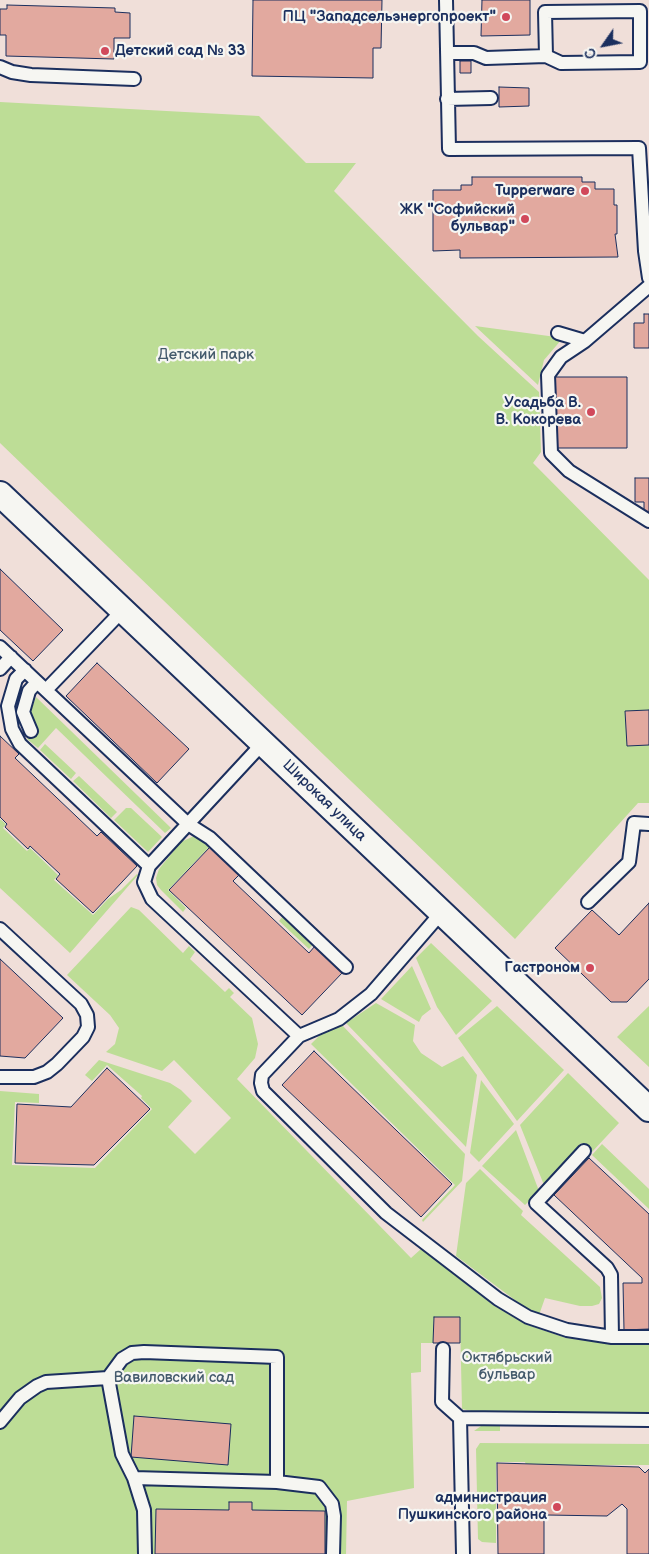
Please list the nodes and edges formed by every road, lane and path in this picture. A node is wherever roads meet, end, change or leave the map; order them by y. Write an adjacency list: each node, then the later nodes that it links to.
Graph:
1 (446, 0): 2 (lane)
2 (447, 53): 3 (lane); 8 (lane)
3 (546, 56): 4 (lane); 4 (lane)
4 (644, 62)
5 (0, 68): 6 (lane)
6 (134, 79)
7 (491, 98): 8 (lane)
8 (447, 99): 9 (lane)
9 (649, 278)
10 (649, 286): 12 (lane)
11 (558, 333): 12 (lane)
12 (585, 341): 14 (lane)
13 (0, 494): 15 (street, Широкая улица)
14 (649, 521)
15 (123, 610): 20 (lane); 22 (street, Широкая улица)
16 (0, 646): 17 (lane)
17 (11, 657): 18 (lane); 19 (lane)
18 (0, 669)
19 (25, 670): 20 (lane); 25 (lane)
20 (41, 686): 21 (lane); 23 (lane)
21 (31, 731)
22 (263, 743): 23 (lane); 27 (street, Широкая улица)
23 (188, 824): 25 (lane); 29 (lane)
24 (649, 824): 26 (lane)
25 (149, 866): 30 (lane)
26 (588, 902)
27 (442, 913): 30 (lane); 32 (street, Широкая улица)
28 (0, 929): 31 (lane)
29 (346, 967)
30 (299, 1036): 34 (lane)
31 (0, 1077)
32 (649, 1108)
33 (584, 1151): 34 (lane)
34 (612, 1337): 35 (lane)
35 (649, 1337)
36 (443, 1349): 38 (lane)
37 (108, 1378): 40 (lane); 41 (lane); 42 (lane)
38 (460, 1418): 39 (lane); 45 (lane)
39 (649, 1420)
40 (0, 1422)
41 (134, 1478): 42 (lane); 43 (lane)
42 (277, 1482): 44 (lane)
43 (145, 1554)
44 (333, 1554)
45 (463, 1554)

